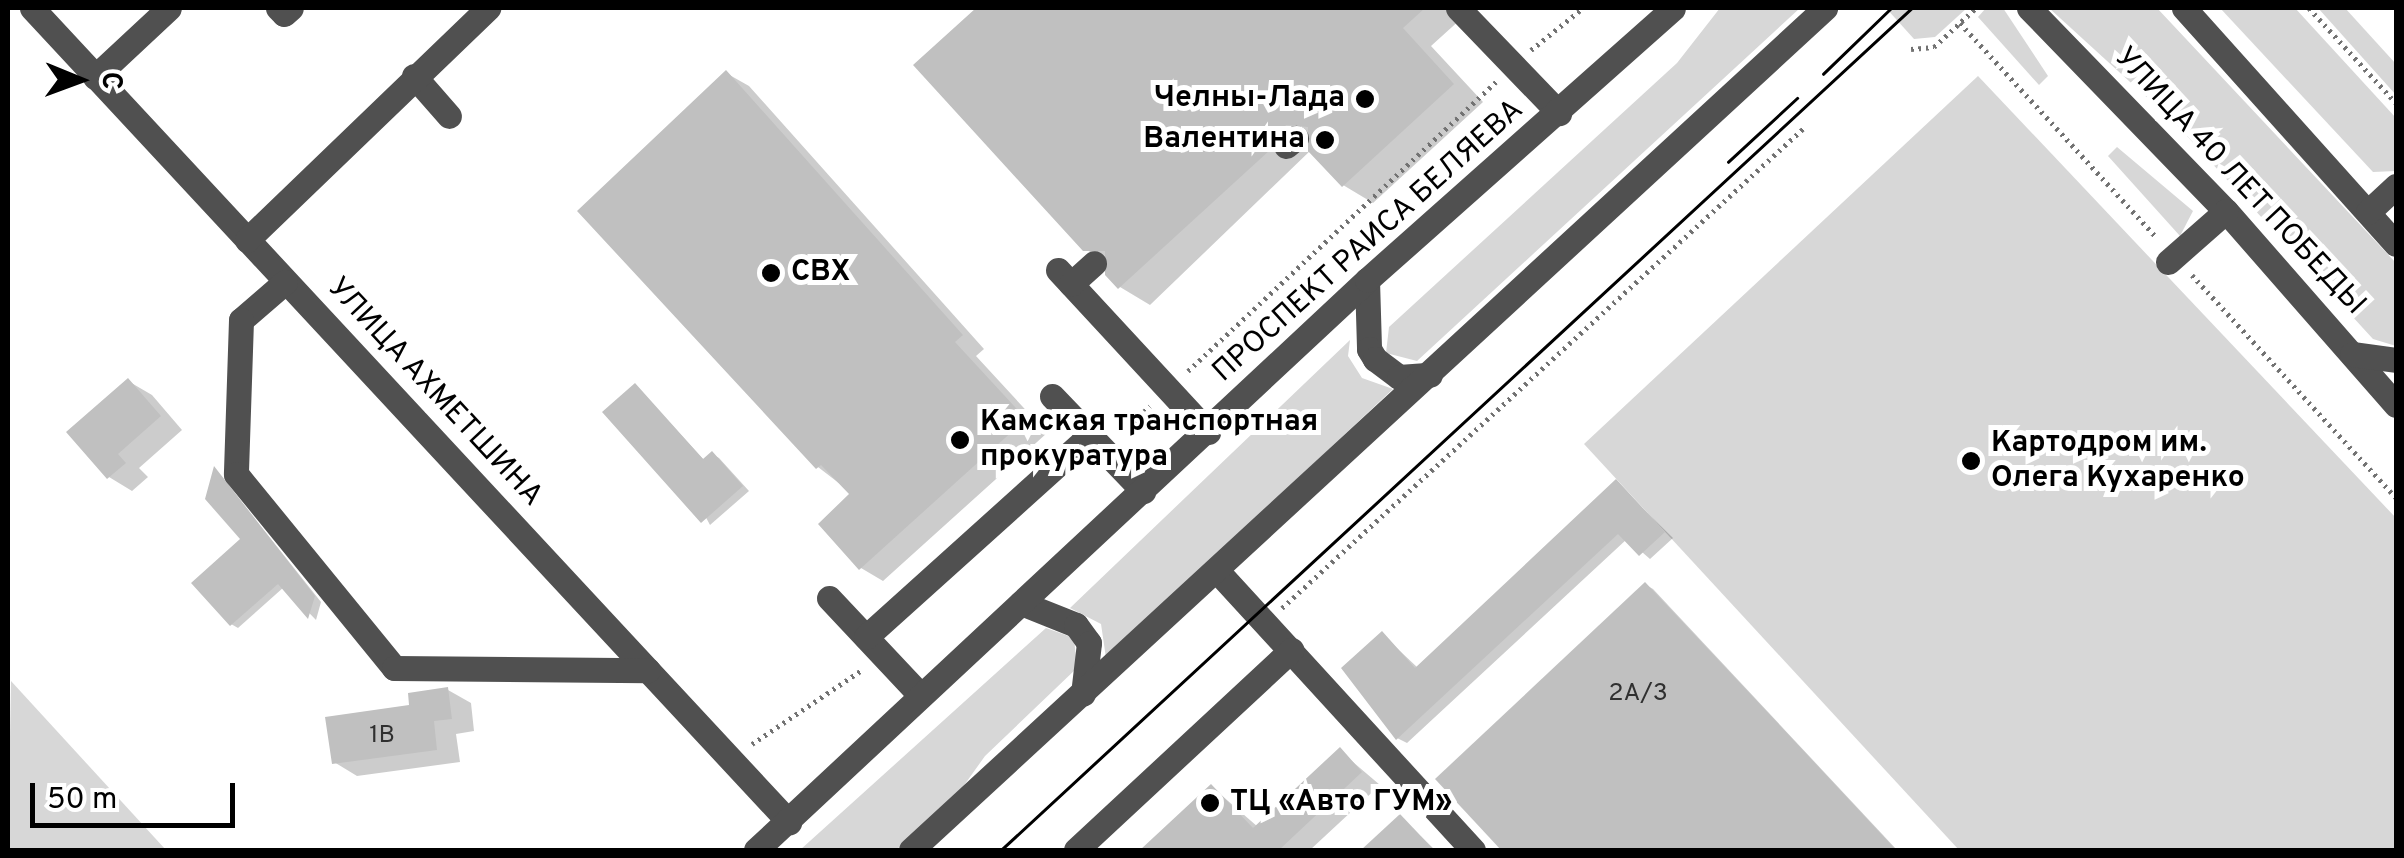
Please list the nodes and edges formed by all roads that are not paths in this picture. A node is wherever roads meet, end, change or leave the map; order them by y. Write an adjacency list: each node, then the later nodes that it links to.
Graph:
1 (32, 8): 12 (street, УЛИЦА АХМЕТШИНА)
2 (169, 8): 12 (street)
3 (278, 8): 4 (street)
4 (291, 8)
5 (488, 8): 11 (street)
6 (1457, 8): 13 (street)
7 (1673, 8): 13 (street, ПРОСПЕКТ РАИСА БЕЛЯЕВА)
8 (1825, 8): 26 (street)
9 (2029, 8): 16 (street, УЛИЦА 40 ЛЕТ ПОБЕДЫ)
10 (2184, 8): 17 (street)
11 (414, 76): 14 (street); 18 (street)
12 (95, 77): 18 (street, УЛИЦА АХМЕТШИНА)
13 (1560, 114): 22 (street, ПРОСПЕКТ РАИСА БЕЛЯЕВА)
14 (449, 116)
15 (2396, 186): 17 (street)
16 (2226, 211): 21 (street); 24 (street, УЛИЦА 40 ЛЕТ ПОБЕДЫ)
17 (2368, 212): 19 (street)
18 (246, 240): 23 (street, УЛИЦА АХМЕТШИНА)
19 (2396, 244)
20 (1094, 262): 29 (street)
21 (2168, 262)
22 (1366, 280): 26 (street); 29 (street, ПРОСПЕКТ РАИСА БЕЛЯЕВА)
23 (285, 282): 37 (street, УЛИЦА АХМЕТШИНА); 37 (street)
24 (2352, 354): 25 (street); 28 (street, УЛИЦА 40 ЛЕТ ПОБЕДЫ)
25 (2396, 360)
26 (1430, 375): 32 (street)
27 (1052, 396): 30 (street)
28 (2396, 405)
29 (1208, 432): 31 (street, ПРОСПЕКТ РАИСА БЕЛЯЕВА)
30 (1089, 436): 31 (street); 35 (street)
31 (1144, 491): 34 (street, ПРОСПЕКТ РАИСА БЕЛЯЕВА)
32 (1219, 572): 36 (street); 38 (street)
33 (829, 598): 35 (street)
34 (1021, 603): 38 (street); 39 (street, ПРОСПЕКТ РАИСА БЕЛЯЕВА)
35 (866, 636): 39 (street)
36 (1291, 650): 43 (street); 44 (street)
37 (648, 670): 40 (street, УЛИЦА АХМЕТШИНА)
38 (1084, 694): 42 (street)
39 (921, 696): 40 (street, ПРОСПЕКТ РАИСА БЕЛЯЕВА)
40 (789, 822): 41 (street, ПРОСПЕКТ РАИСА БЕЛЯЕВА)
41 (756, 850)
42 (911, 850)
43 (1076, 850)
44 (1473, 850)

